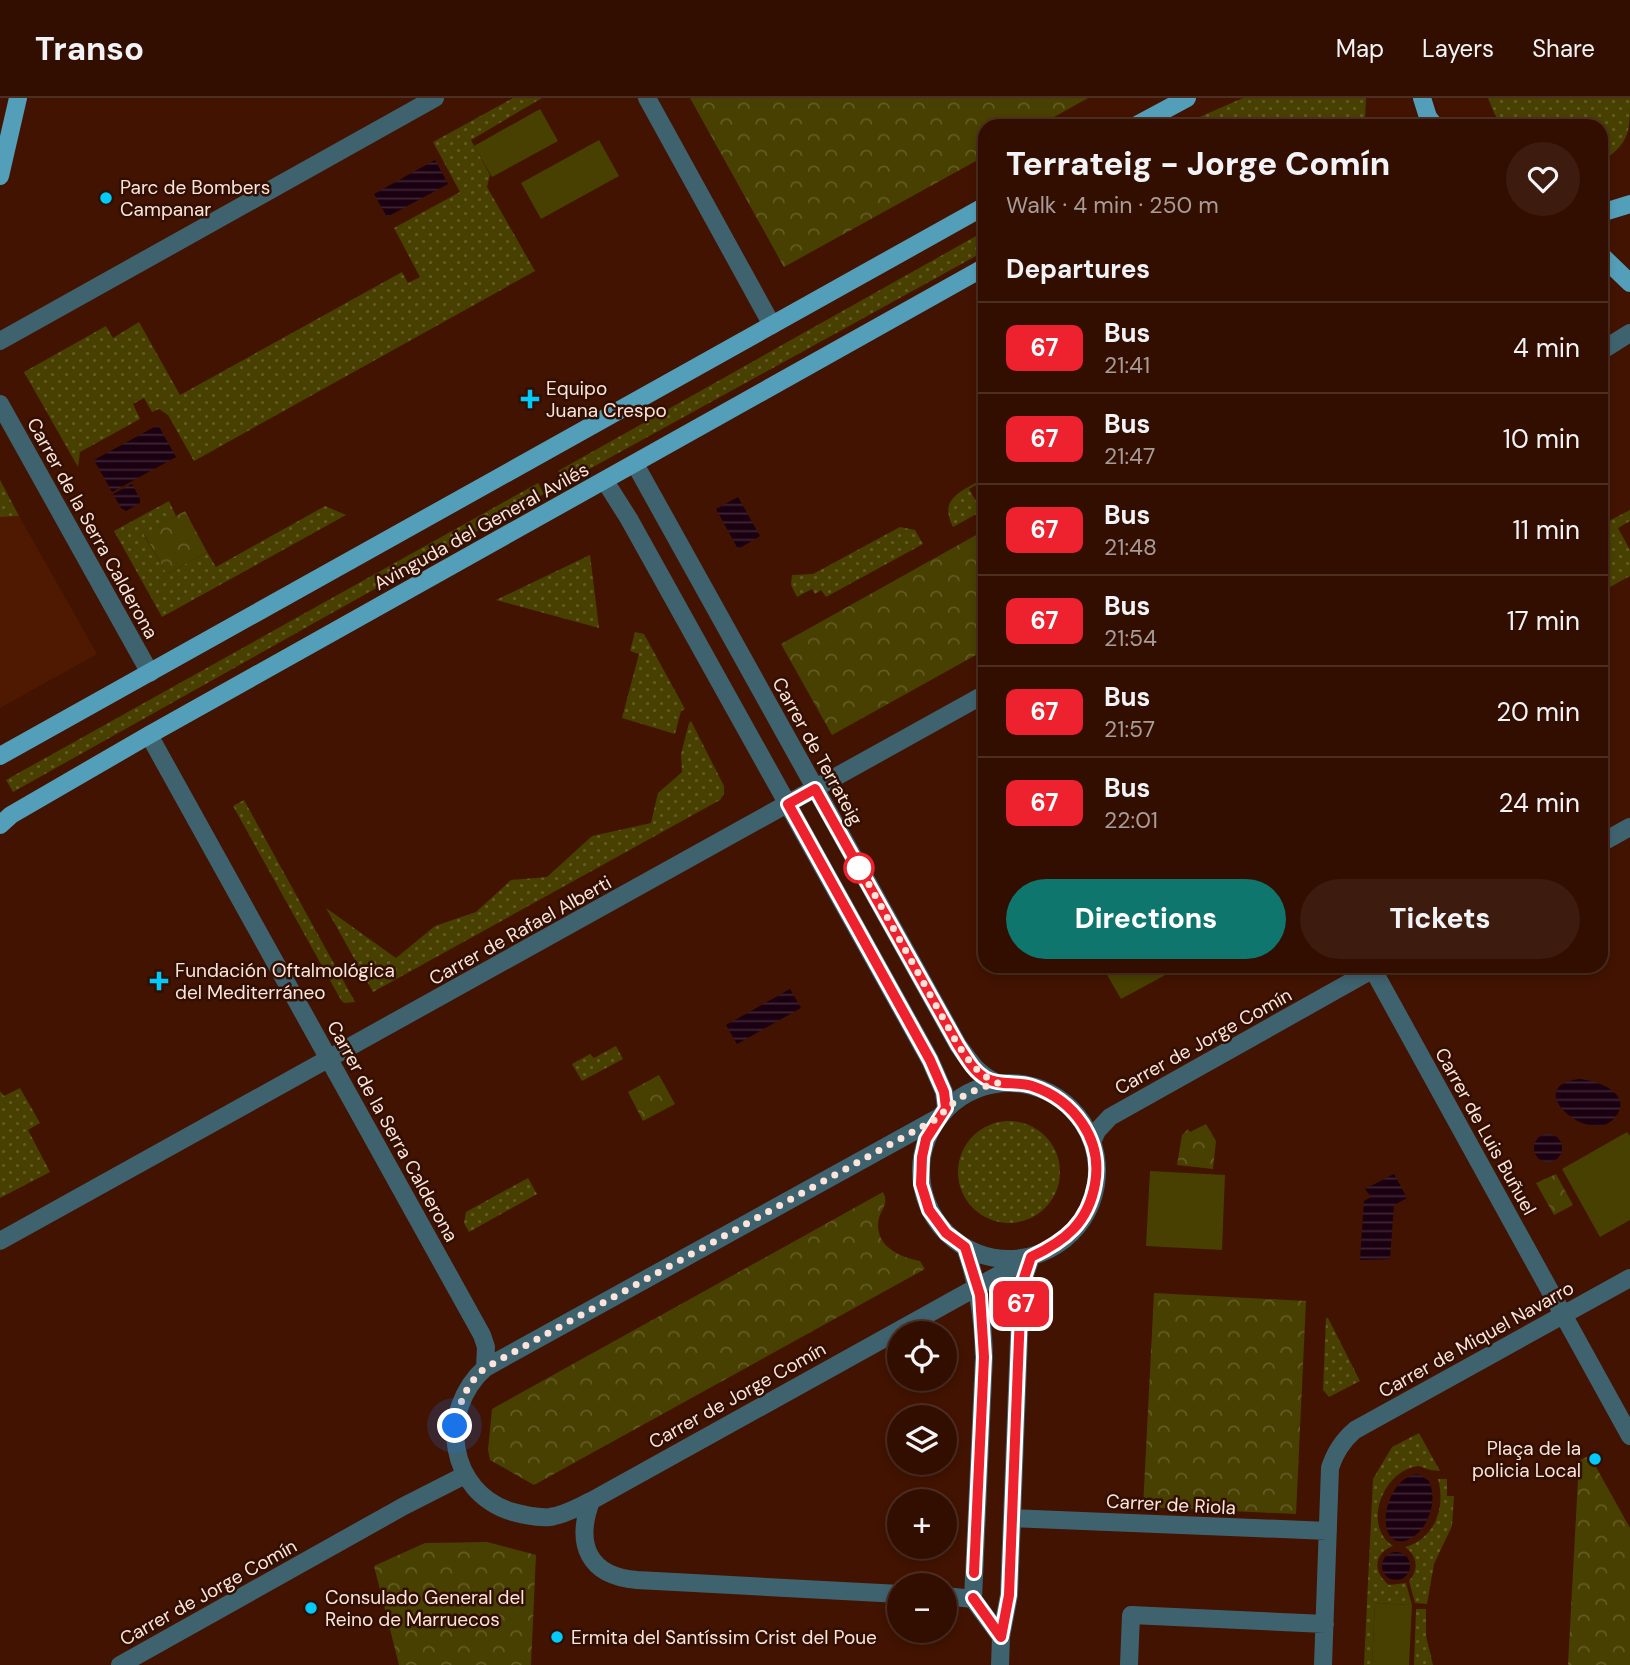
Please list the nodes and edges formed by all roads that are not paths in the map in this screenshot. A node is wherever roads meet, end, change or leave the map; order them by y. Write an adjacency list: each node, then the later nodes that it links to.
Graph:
1 (18, 98): 8 (main road)
2 (435, 98): 17 (street)
3 (647, 98): 15 (street)
4 (1187, 98): 6 (main road)
5 (1422, 98): 7 (main road)
6 (1148, 119)
7 (1430, 119)
8 (0, 176)
9 (1630, 204): 11 (main road)
10 (978, 210): 15 (main road, Avinguda del General Avilés)
11 (1608, 211)
12 (1608, 262): 14 (main road)
13 (978, 273): 20 (main road, Avinguda del General Avilés)
14 (1630, 283)
15 (772, 325): 22 (main road, Avinguda del General Avilés)
16 (1630, 333): 18 (street)
17 (0, 341)
18 (1608, 347)
19 (0, 404): 22 (street, Carrer de la Serra Calderona)
20 (635, 464): 21 (main road, Avinguda del General Avilés); 26 (street, Carrer de Terrateig)
21 (605, 481): 24 (main road, Avinguda del General Avilés); 27 (street)
22 (150, 673): 25 (main road, Avinguda del General Avilés)
23 (978, 698): 26 (street, Carrer de Rafael Alberti)
24 (149, 734): 28 (main road, Avinguda del General Avilés); 33 (street, Carrer de la Serra Calderona)
25 (0, 756)
26 (815, 789): 27 (street, Carrer de Rafael Alberti); 34 (street, Carrer de Terrateig)
27 (788, 804): 33 (street, Carrer de Rafael Alberti); 35 (street)
28 (0, 825)
29 (1630, 827): 30 (street)
30 (1608, 839)
31 (1363, 973): 36 (street, Carrer de Jorge Comín)
32 (1377, 973): 42 (street, Carrer de Luis Buñuel)
33 (329, 1059): 37 (street, Carrer de Rafael Alberti); 43 (street, Carrer de la Serra Calderona)
34 (998, 1083): 35 (street); 36 (street)
35 (942, 1113): 38 (street); 43 (street, Carrer de Jorge Comín)
36 (1092, 1142): 39 (street)
37 (0, 1241)
38 (965, 1247): 39 (street); 41 (street)
39 (1031, 1257): 41 (street, Carrer de Jorge Comín); 47 (street)
40 (1630, 1278): 42 (street, Carrer de Miquel Navarro)
41 (978, 1286): 46 (street, Carrer de Jorge Comín); 51 (street)
42 (1563, 1316): 44 (street); 48 (street, Carrer de Miquel Navarro)
43 (485, 1368): 45 (street, Carrer de Jorge Comín)
44 (1630, 1436)
45 (465, 1475): 46 (street, Carrer de Jorge Comín); 54 (street, Carrer de Jorge Comín)
46 (591, 1501): 49 (street)
47 (1013, 1518): 48 (street, Carrer de Riola); 53 (street)
48 (1328, 1531): 52 (street)
49 (887, 1593)
50 (957, 1597): 51 (street)
51 (973, 1598): 53 (street)
52 (1325, 1624): 56 (street); 57 (street)
53 (1001, 1637): 55 (street)
54 (120, 1665)
55 (1000, 1665)
56 (1129, 1665)
57 (1323, 1665)

